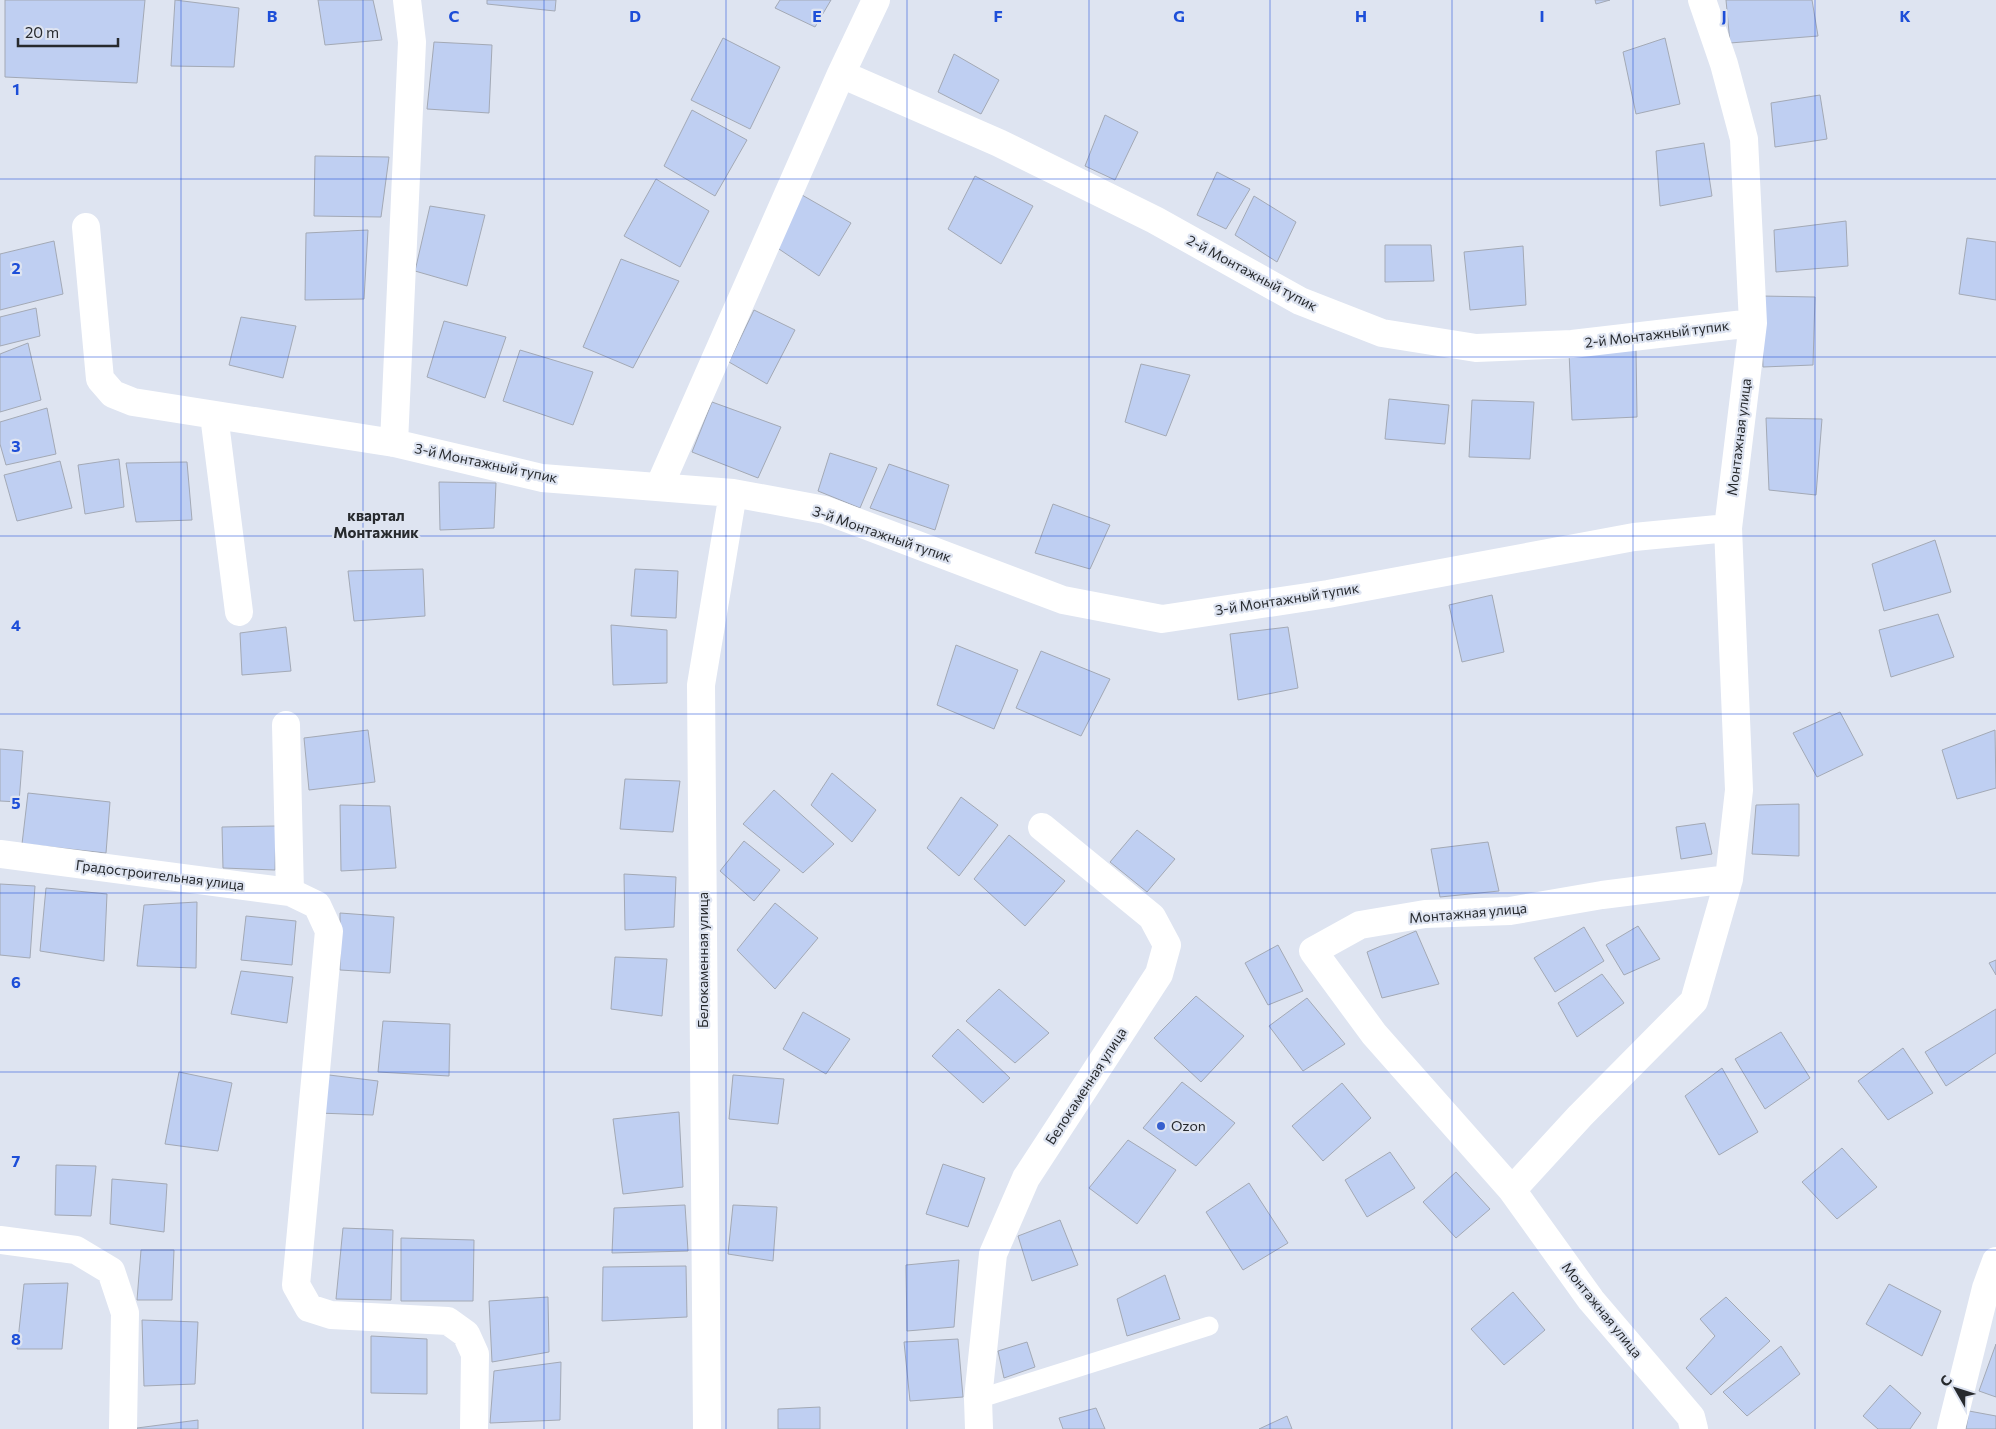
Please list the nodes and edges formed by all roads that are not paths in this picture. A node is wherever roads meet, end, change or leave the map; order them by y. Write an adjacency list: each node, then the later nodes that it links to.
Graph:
1 (407, 0): 8 (street)
2 (876, 0): 4 (street)
3 (1702, 0): 6 (street, Монтажная улица)
4 (841, 74): 6 (street, 2-й Монтажный тупик); 9 (street)
5 (86, 227): 7 (street, 3-й Монтажный тупик)
6 (1753, 323): 11 (street, Монтажная улица)
7 (214, 415): 8 (street, 3-й Монтажный тупик); 12 (street)
8 (394, 444): 9 (street, 3-й Монтажный тупик)
9 (659, 487): 10 (street, 3-й Монтажный тупик)
10 (733, 493): 11 (street, 3-й Монтажный тупик); 25 (street, Белокаменная улица)
11 (1728, 528): 16 (street, Монтажная улица)
12 (239, 612)
13 (286, 726): 17 (street)
14 (1042, 827): 22 (street, Белокаменная улица)
15 (0, 854): 17 (street, Градостроительная улица)
16 (1729, 879): 18 (street, Монтажная улица); 18 (street, Монтажная улица)
17 (290, 892): 24 (street, Градостроительная улица)
18 (1512, 1190): 27 (street, Монтажная улица)
19 (0, 1240): 23 (street)
20 (1996, 1261): 28 (street)
21 (1209, 1326): 22 (lane)
22 (978, 1399): 26 (street, Белокаменная улица)
23 (123, 1429)
24 (474, 1429)
25 (707, 1429)
26 (979, 1429)
27 (1694, 1429)
28 (1951, 1429)

